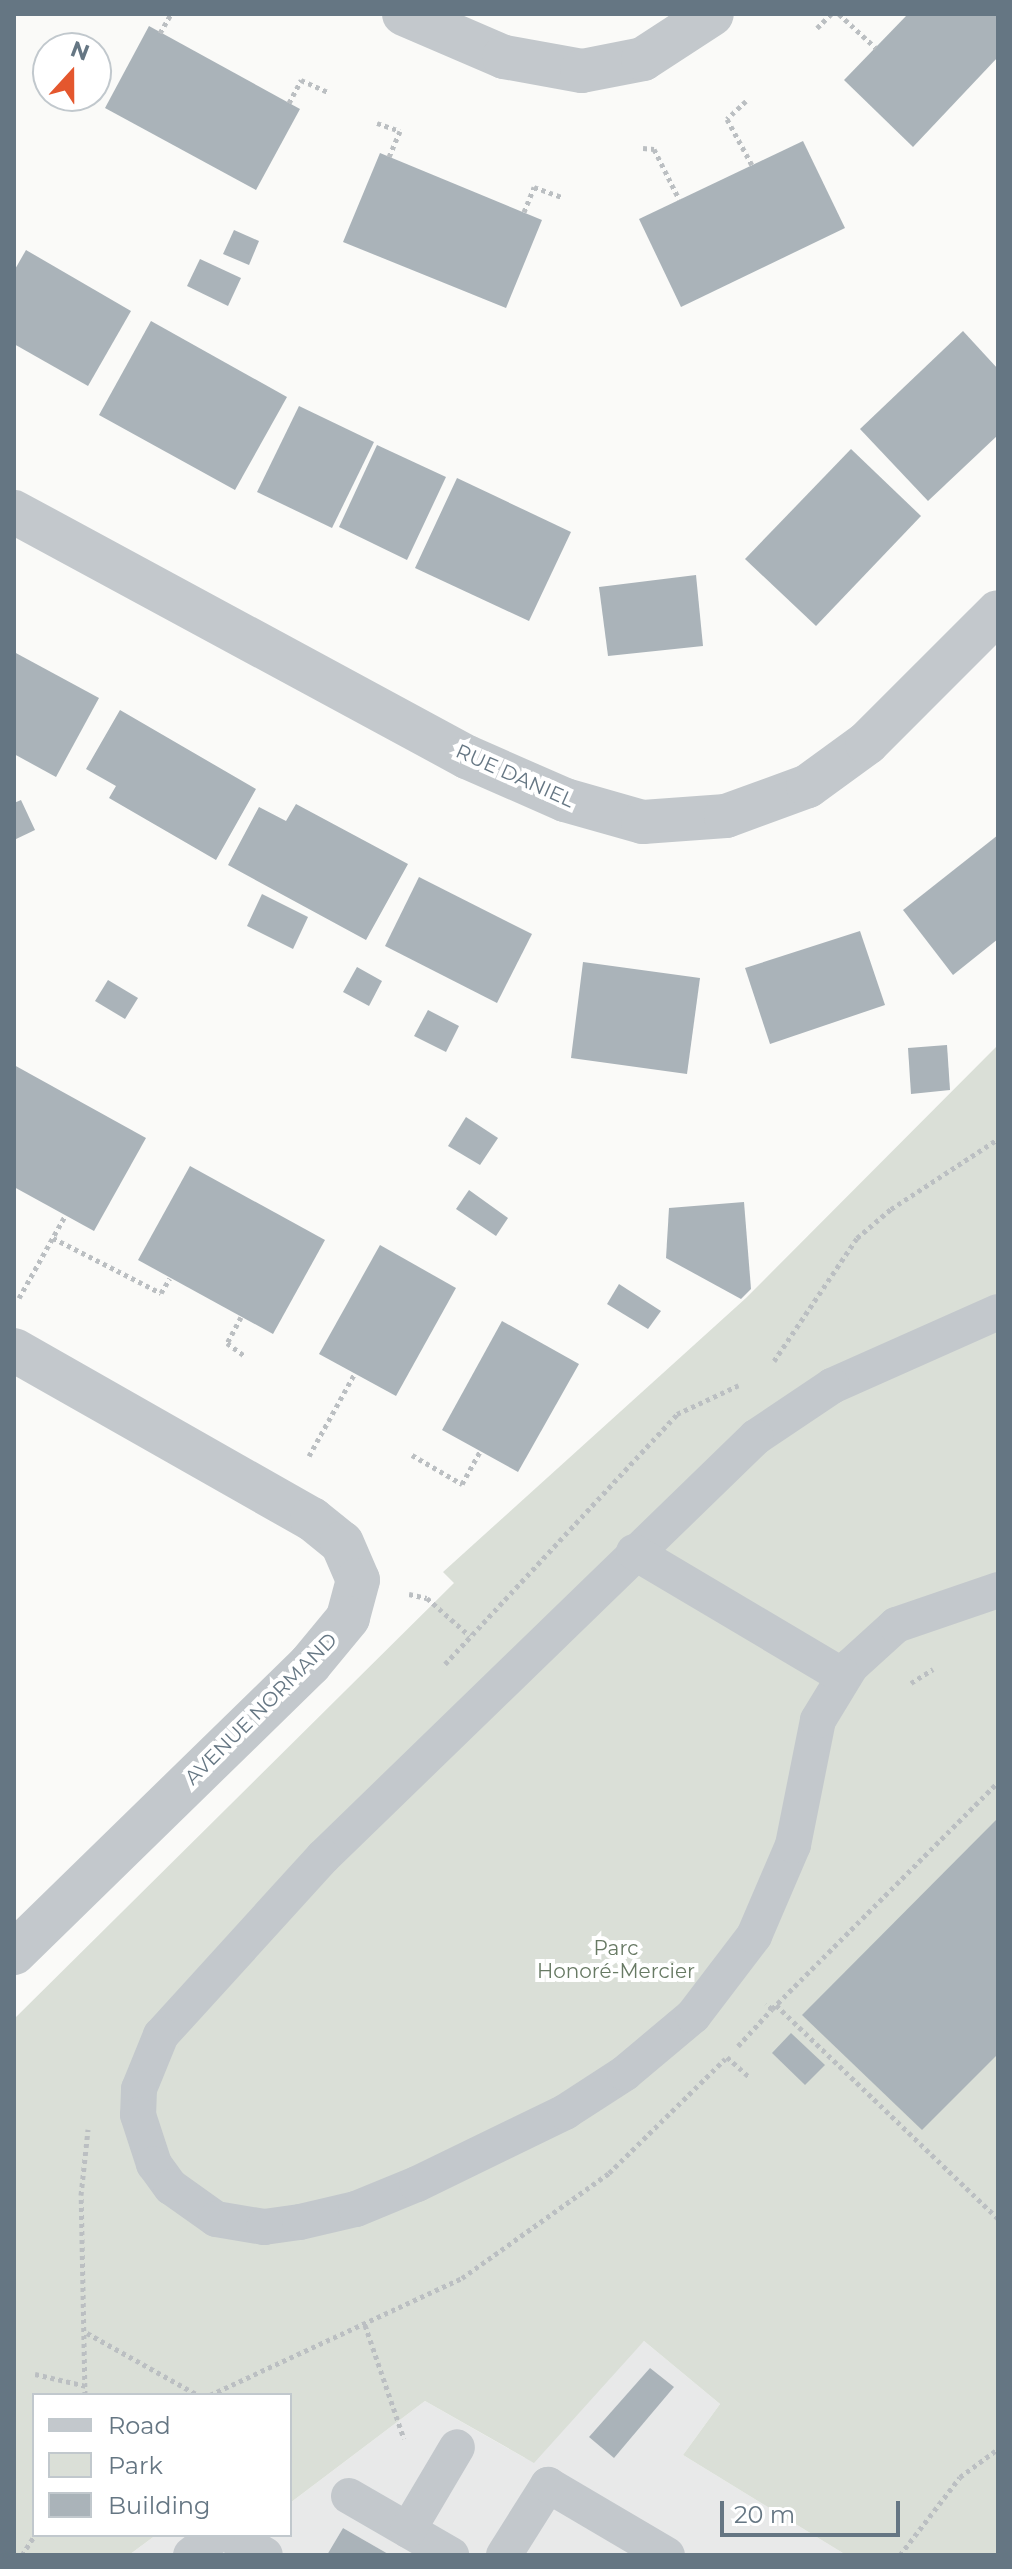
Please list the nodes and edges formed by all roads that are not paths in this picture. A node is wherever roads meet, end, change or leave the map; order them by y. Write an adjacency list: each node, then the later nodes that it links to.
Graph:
1 (404, 14): 2 (street)
2 (712, 14)
3 (14, 512): 4 (street, RUE DANIEL)
4 (998, 612)
5 (998, 1312): 7 (lane)
6 (14, 1350): 10 (street, AVENUE NORMAND)
7 (634, 1552): 9 (lane); 9 (lane)
8 (998, 1590): 9 (lane)
9 (843, 1676)
10 (14, 1953)
11 (457, 2447): 13 (lane)
12 (349, 2496): 13 (lane)
13 (408, 2530): 18 (lane)
14 (214, 2537): 16 (lane)
15 (234, 2537): 17 (lane)
16 (191, 2555)
17 (265, 2555)
18 (451, 2555)
19 (504, 2555): 20 (lane)
20 (667, 2555)

